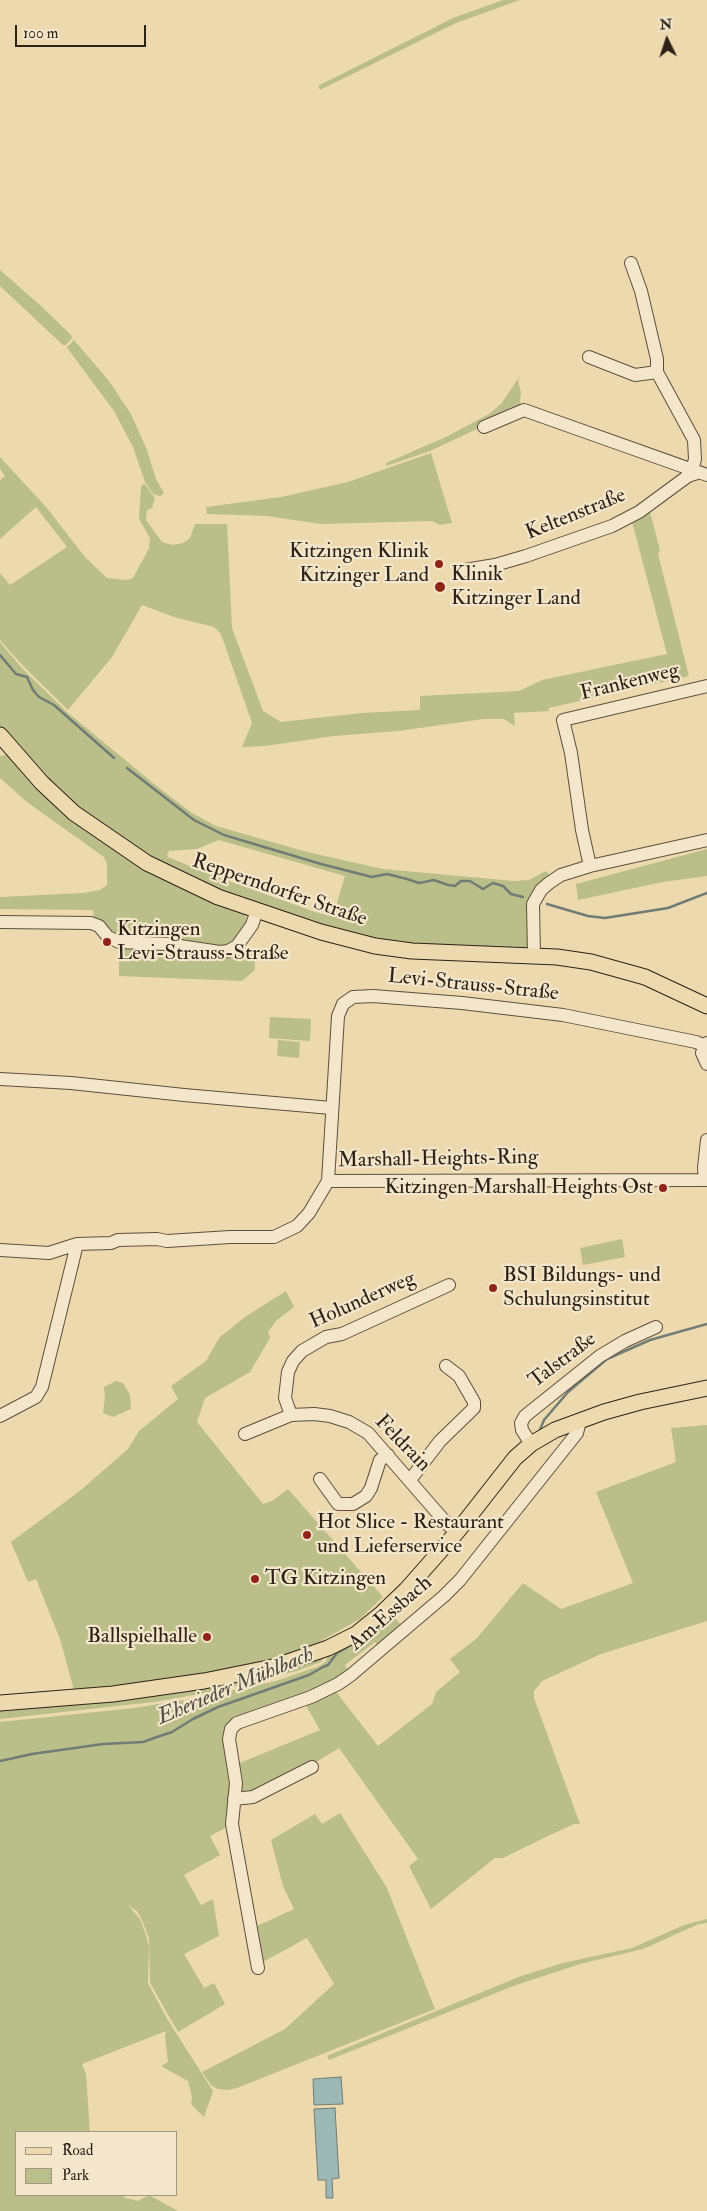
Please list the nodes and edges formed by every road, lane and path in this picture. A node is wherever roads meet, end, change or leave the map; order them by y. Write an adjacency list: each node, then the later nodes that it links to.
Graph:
1 (630, 263): 3 (street)
2 (589, 357): 3 (street)
3 (657, 372): 5 (street)
4 (484, 427): 5 (street)
5 (699, 473): 6 (street, Keltenstraße)
6 (459, 571)
7 (707, 686): 10 (street, Frankenweg)
8 (0, 735): 11 (main road, Repperndorfer Straße)
9 (707, 840): 10 (street)
10 (590, 866): 13 (street)
11 (258, 910): 12 (street); 13 (main road, Repperndorfer Straße)
12 (0, 922)
13 (534, 956): 14 (main road, Repperndorfer Straße)
14 (707, 1006)
15 (706, 1045): 16 (street, Levi-Strauss-Straße); 18 (street, Levi-Strauss-Straße)
16 (707, 1064)
17 (0, 1079): 18 (street)
18 (331, 1108): 21 (street, Levi-Strauss-Straße)
19 (707, 1140): 20 (street, Marshall-Heights-Ring)
20 (706, 1180): 21 (street, Marshall-Heights-Ring)
21 (328, 1181): 22 (street, Marshall-Heights-Ring)
22 (77, 1244): 23 (street, Marshall-Heights-Ring); 29 (street)
23 (0, 1250)
24 (449, 1285): 28 (street, Holunderweg)
25 (656, 1327): 32 (street, Talstraße)
26 (446, 1366): 35 (street)
27 (707, 1388): 30 (main road)
28 (291, 1415): 31 (street, Feldrain); 33 (street, Feldrain)
29 (0, 1416)
30 (580, 1421): 32 (main road); 39 (street, Am Essbach)
31 (245, 1434)
32 (531, 1444): 36 (main road)
33 (388, 1455): 34 (street); 35 (street, Feldrain)
34 (320, 1480)
35 (410, 1480): 36 (street, Feldrain)
36 (457, 1532): 37 (main road)
37 (0, 1702)
38 (312, 1767): 39 (street)
39 (234, 1799): 40 (street, Am Essbach)
40 (258, 1968)

